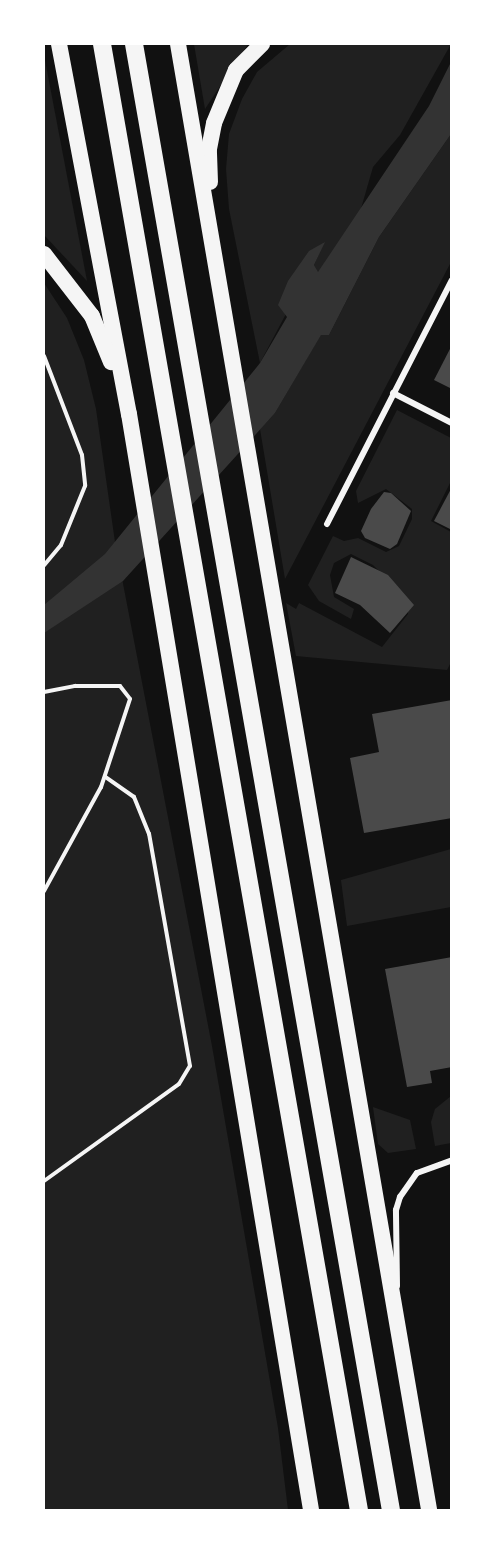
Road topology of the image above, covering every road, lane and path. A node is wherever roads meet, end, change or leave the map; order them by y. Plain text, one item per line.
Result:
1 (59, 44) edge
2 (102, 44) edge
3 (134, 44) edge
4 (178, 44) edge
5 (262, 44) edge
6 (212, 252) junction
7 (44, 254) edge
8 (452, 280) edge
9 (44, 356) edge
10 (393, 393) junction
11 (129, 414) junction
12 (452, 423) edge
13 (327, 524) dead end
14 (44, 565) edge
15 (44, 692) edge
16 (105, 777) junction
17 (44, 891) edge
18 (452, 1160) edge
19 (44, 1181) edge
20 (396, 1305) junction
21 (311, 1510) edge
22 (359, 1510) edge
23 (391, 1510) edge
24 (429, 1510) edge

1 - 11 highway
2 - 22 highway
3 - 23 highway
4 - 6 highway
5 - 6 highway
6 - 20 highway
7 - 11 highway
8 - 10 street
9 - 14 path
10 - 12 street
10 - 13 street
11 - 21 highway
15 - 16 path
16 - 17 path
16 - 19 path
18 - 20 street
20 - 24 highway

